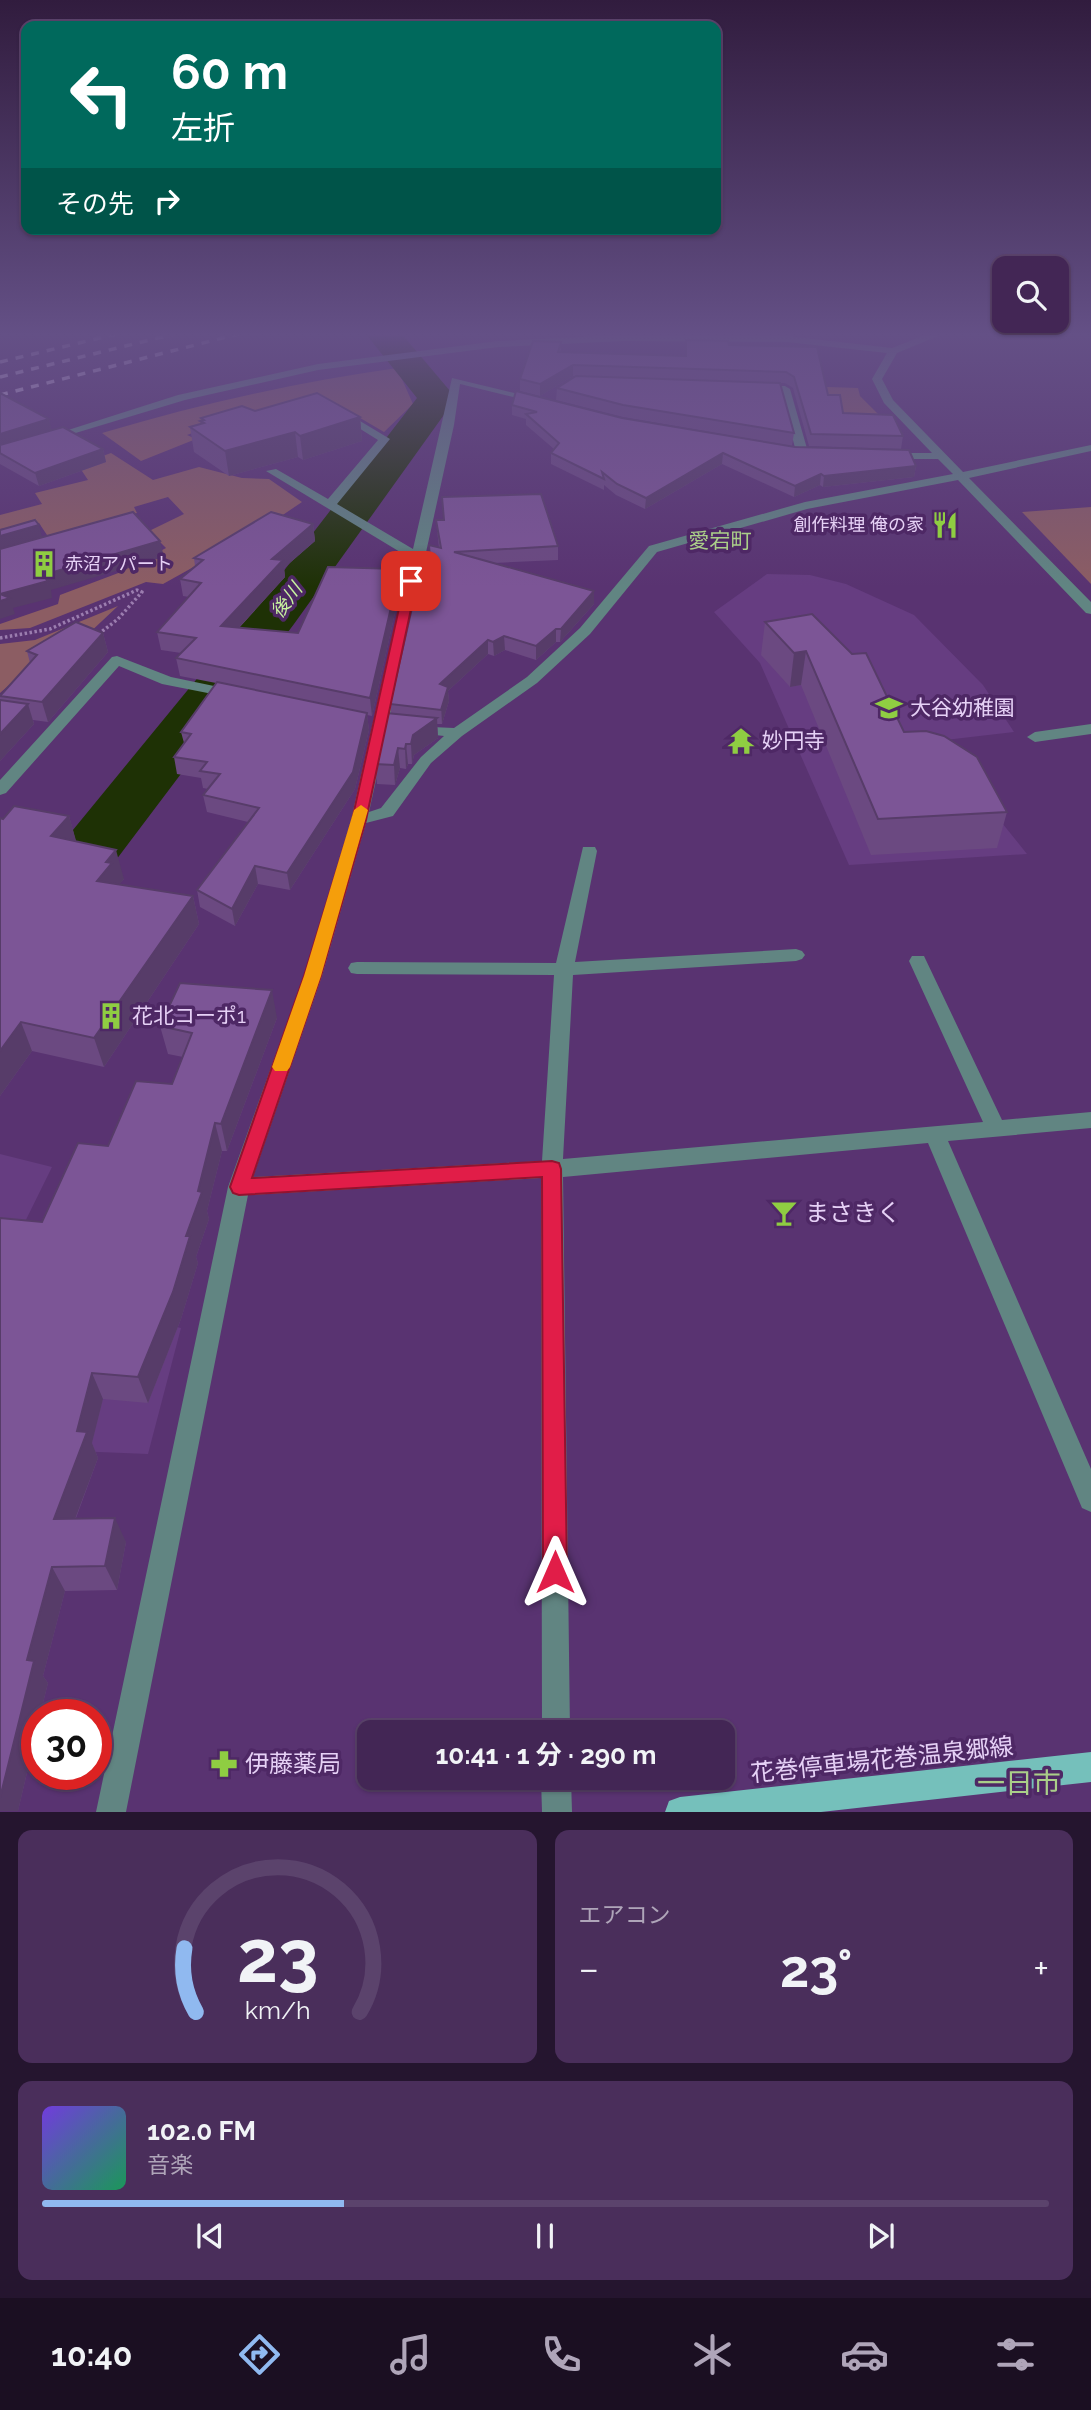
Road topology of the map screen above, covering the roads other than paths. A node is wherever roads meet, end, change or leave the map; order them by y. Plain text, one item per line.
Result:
1 (115, 418) edge
2 (347, 418) edge
3 (451, 418) edge
4 (791, 418) edge
5 (905, 418) edge
6 (33, 443) edge
7 (1091, 447) edge
8 (815, 453) edge
9 (879, 456) edge
10 (943, 456) junction
11 (272, 471) dead end
12 (962, 476) junction
13 (335, 507) junction
14 (416, 557) junction
15 (1091, 610) edge
16 (242, 695) edge
17 (385, 725) junction
18 (1091, 729) edge
19 (457, 733) junction
20 (1035, 737) dead end
21 (0, 790) edge
22 (359, 820) junction
23 (589, 851) dead end
24 (796, 955) dead end
25 (918, 961) dead end
26 (357, 968) dead end
27 (564, 969) junction
28 (1091, 1120) edge
29 (996, 1128) junction
30 (935, 1134) junction
31 (552, 1169) junction
32 (239, 1187) junction
33 (1091, 1499) edge
34 (556, 1720) edge
35 (1091, 1767) edge
36 (556, 1790) edge
37 (111, 1811) edge
38 (556, 1811) edge
39 (680, 1811) edge

1 - 6 street
2 - 13 street
3 - 14 street
4 - 8 street
5 - 10 street
7 - 12 street
9 - 10 street
10 - 12 street
11 - 13 street
12 - 15 street
12 - 19 street
13 - 14 street
14 - 17 street
16 - 21 street
17 - 19 street
17 - 22 street
18 - 20 street
19 - 22 street
22 - 32 street
23 - 27 street
24 - 27 street
25 - 29 street
26 - 27 street
27 - 31 street
28 - 29 street
29 - 30 street
30 - 31 street
30 - 33 street
31 - 32 street
31 - 34 street
32 - 37 street
35 - 39 main road, 花巻停車場花巻温泉郷線
36 - 38 street

